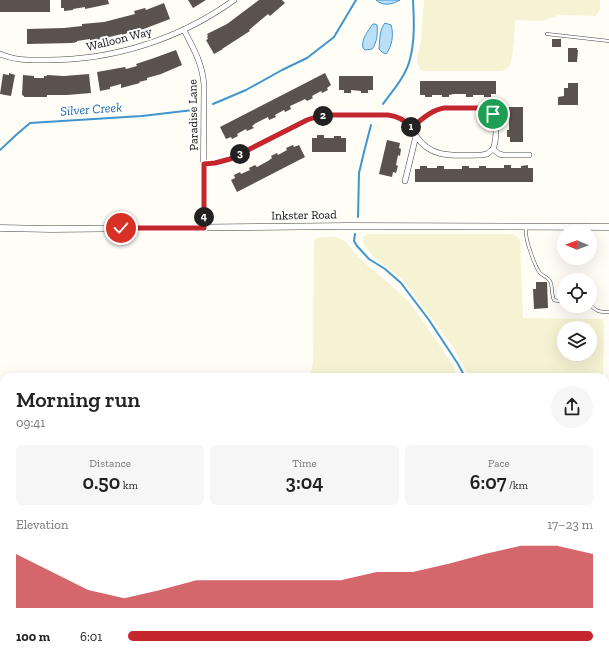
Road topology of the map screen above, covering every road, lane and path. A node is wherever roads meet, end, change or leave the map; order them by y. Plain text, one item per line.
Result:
1 (234, 0) edge
2 (184, 30) junction
3 (547, 34) dead end
4 (609, 41) edge
5 (0, 54) edge
6 (412, 128) junction
7 (416, 136) junction
8 (493, 149) junction
9 (529, 155) dead end
10 (204, 164) junction
11 (405, 181) dead end
12 (526, 226) junction
13 (609, 227) edge
14 (0, 228) edge
15 (204, 228) junction
16 (557, 302) edge
17 (597, 311) edge
18 (609, 312) edge

1 - 2 street, Walloon Way
2 - 5 street, Walloon Way
2 - 10 street, Paradise Lane
3 - 4 lane
6 - 7 street
6 - 8 street
6 - 10 street
7 - 8 street
7 - 11 street
8 - 9 street
10 - 15 street, Paradise Lane
12 - 13 street, Inkster Road
12 - 15 street, Inkster Road
12 - 16 lane
14 - 15 street, Inkster Road
17 - 18 lane

